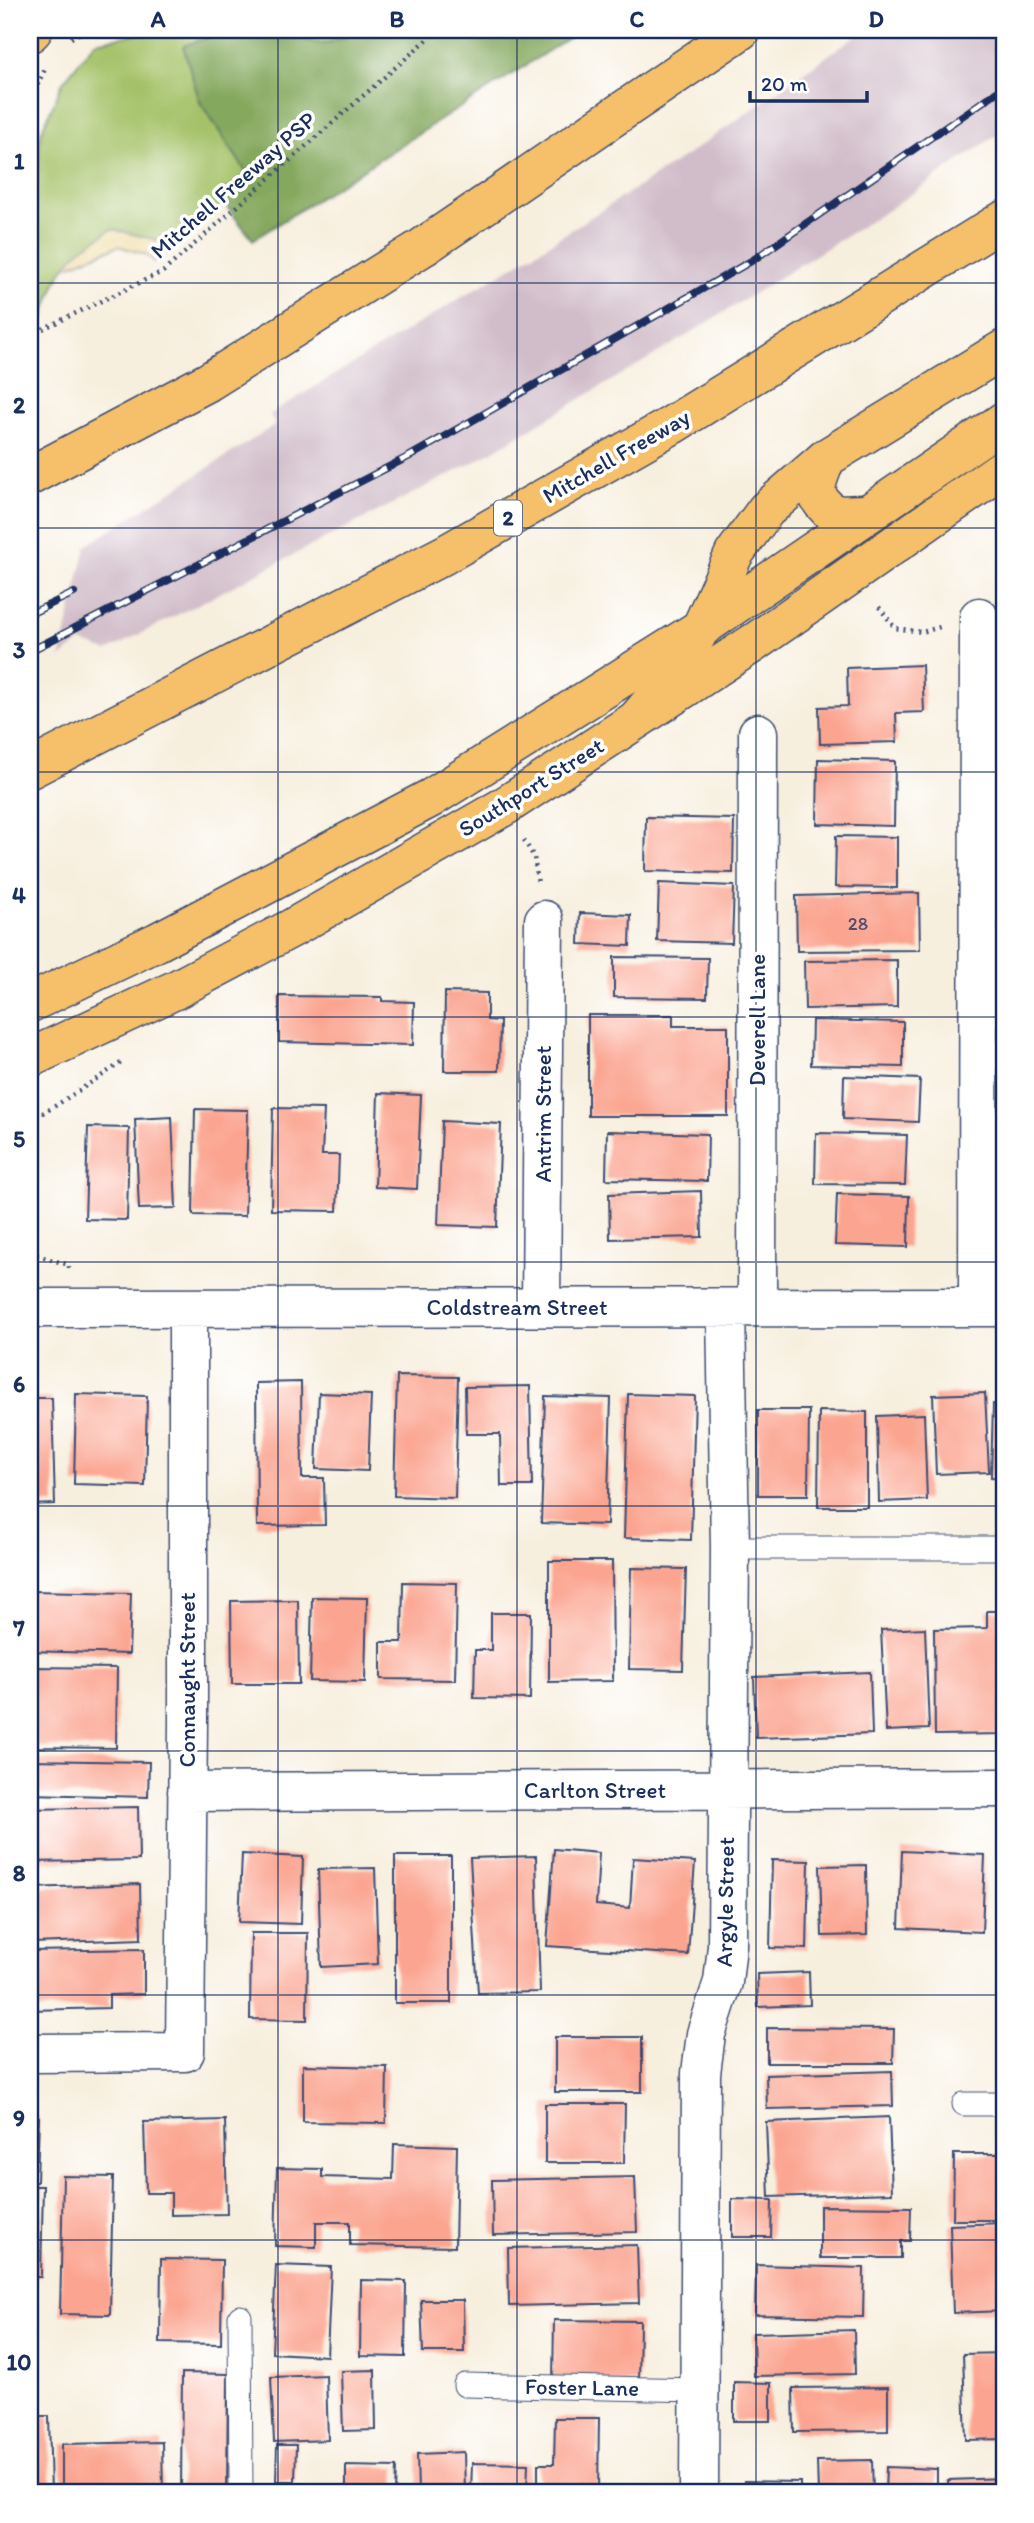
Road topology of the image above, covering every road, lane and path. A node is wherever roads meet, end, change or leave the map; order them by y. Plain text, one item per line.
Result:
1 (85, 30) edge
2 (438, 30) edge
3 (741, 30) edge
4 (45, 41) edge
5 (30, 119) edge
6 (1004, 220) edge
7 (30, 335) edge
8 (1004, 349) edge
9 (1004, 422) edge
10 (826, 457) junction
11 (1004, 468) edge
12 (30, 476) edge
13 (865, 514) junction
14 (879, 607) dead end
15 (979, 617) joint
16 (701, 628) junction
17 (637, 719) junction
18 (758, 733) dead end
19 (30, 769) edge
20 (518, 830) dead end
21 (544, 920) joint
22 (30, 1003) edge
23 (30, 1058) edge
24 (541, 1307) junction
25 (741, 1307) junction
26 (991, 1307) edge
27 (30, 1308) edge
28 (188, 1308) junction
29 (730, 1548) junction
30 (1004, 1548) edge
31 (1004, 1788) edge
32 (727, 1790) junction
33 (187, 1792) junction
34 (30, 2053) edge
35 (964, 2104) dead end
36 (1004, 2104) edge
37 (240, 2317) dead end
38 (465, 2385) dead end
39 (699, 2390) junction
40 (241, 2493) edge
41 (699, 2493) edge

1 - 4 path
2 - 7 path, Mitchell Freeway PSP
3 - 12 main road
4 - 5 path
6 - 19 main road, Mitchell Freeway / 2
8 - 10 main road
9 - 13 main road, Southport Street
10 - 13 main road
10 - 16 main road
11 - 17 main road, Southport Street
13 - 16 main road, Southport Street
14 - 15 path
15 - 26 street
16 - 17 main road
16 - 22 main road, Southport Street
17 - 23 main road, Southport Street
18 - 25 street, Deverell Lane
20 - 21 path
21 - 24 street, Antrim Street
24 - 25 street, Coldstream Street
24 - 28 street, Coldstream Street
25 - 26 street, Coldstream Street
25 - 29 street, Argyle Street
27 - 28 street, Coldstream Street
28 - 33 street, Connaught Street
29 - 30 lane
29 - 32 street, Argyle Street
31 - 32 street, Carlton Street
32 - 33 street, Carlton Street
32 - 39 street, Argyle Street
33 - 34 street, Connaught Street
35 - 36 lane
37 - 40 lane
38 - 39 lane, Foster Lane
39 - 41 street, Argyle Street

